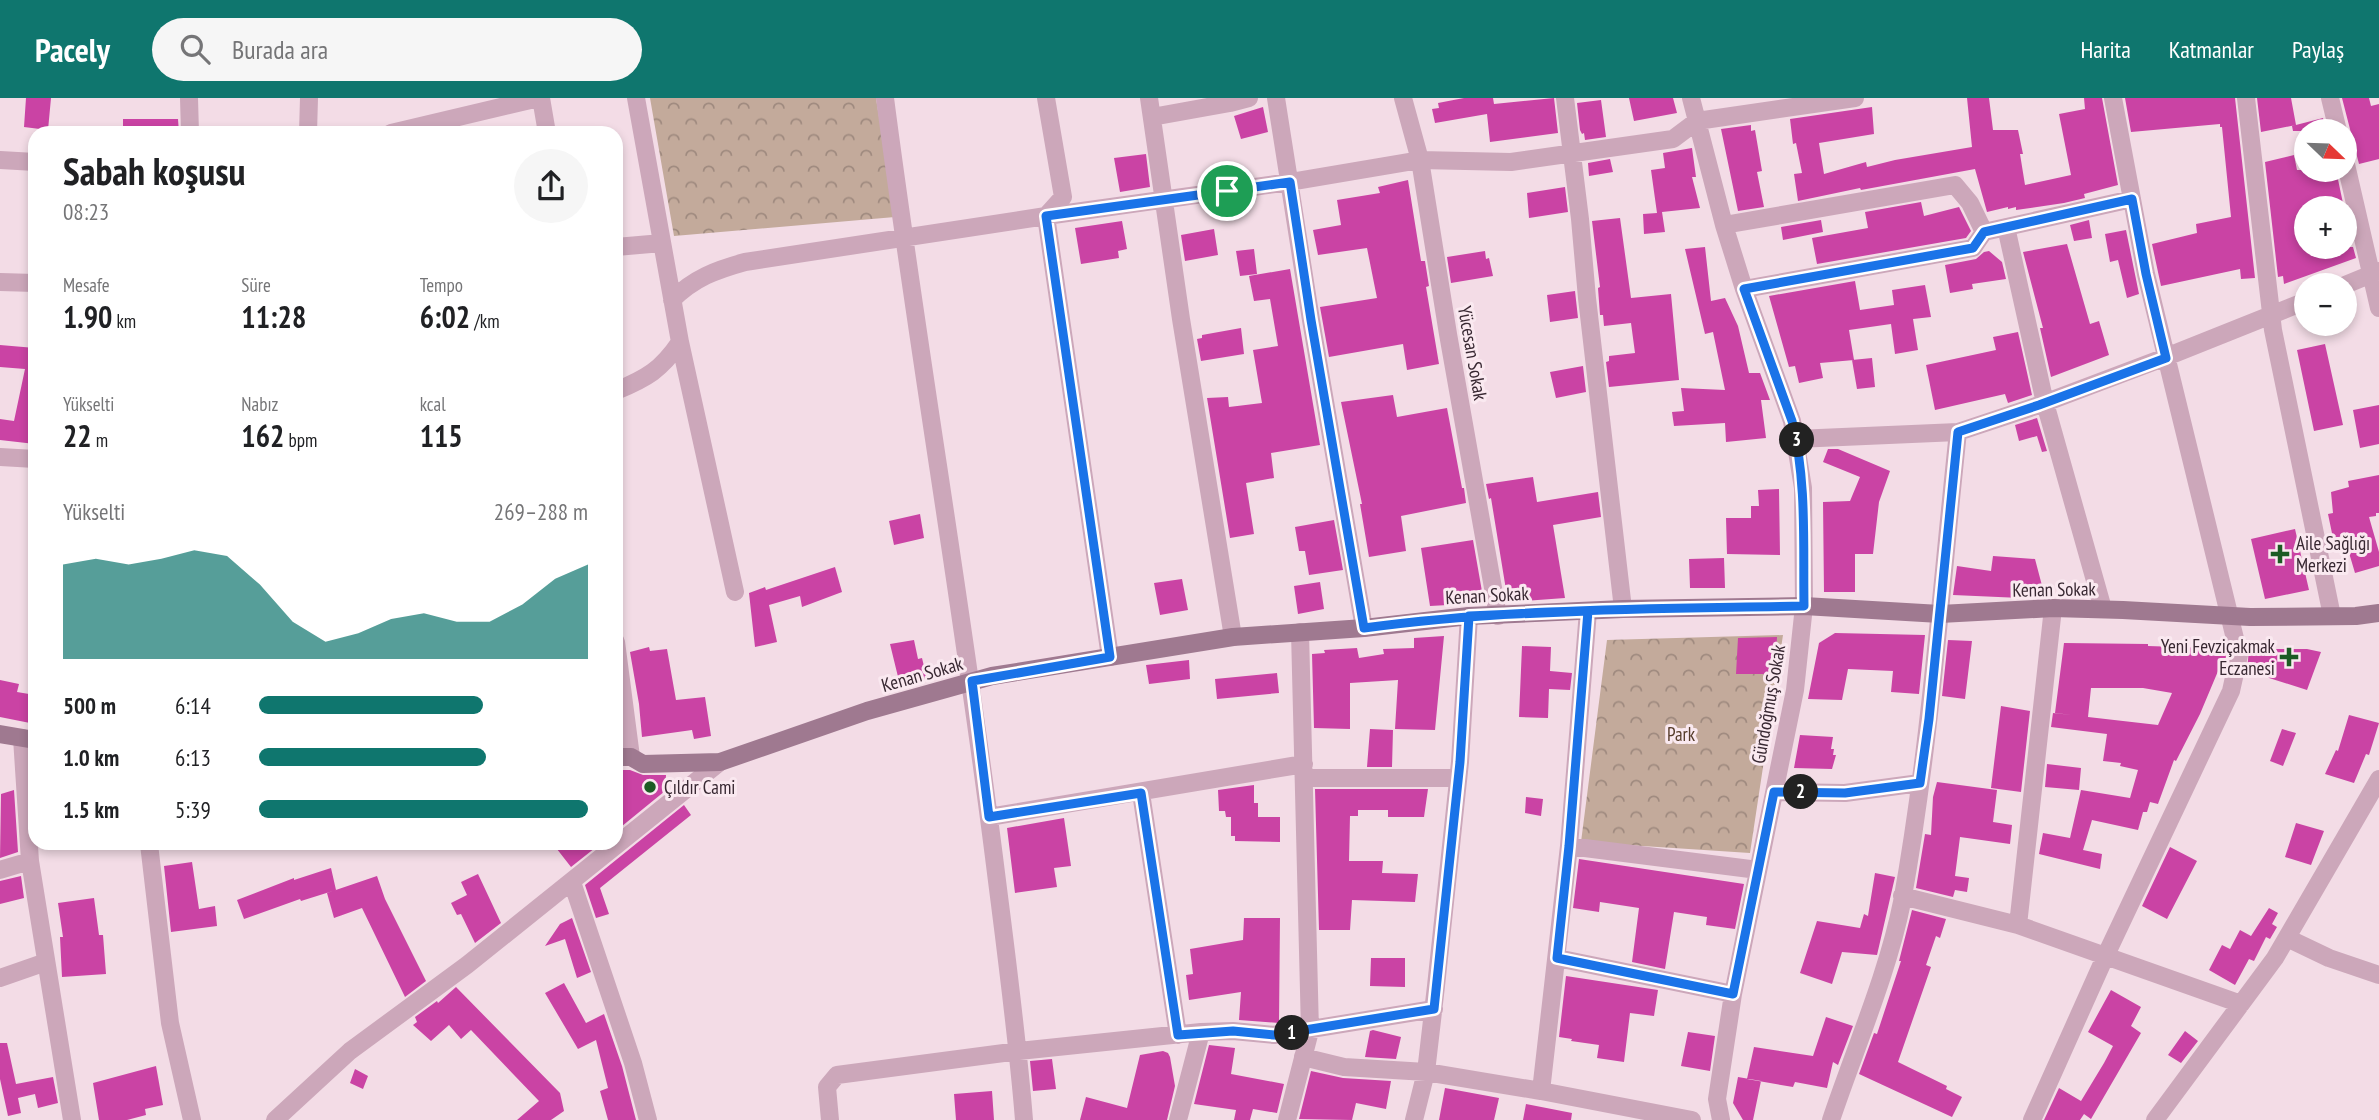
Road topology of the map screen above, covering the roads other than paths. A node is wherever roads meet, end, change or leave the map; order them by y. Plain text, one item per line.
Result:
1 (189, 98) edge
2 (309, 98) edge
3 (540, 98) edge
4 (636, 98) edge
5 (885, 98) edge
6 (1046, 98) edge
7 (1149, 98) edge
8 (1249, 98) edge
9 (1276, 98) edge
10 (1403, 98) edge
11 (1565, 98) edge
12 (1691, 98) edge
13 (1855, 98) edge
14 (2113, 98) edge
15 (2246, 98) edge
16 (2330, 98) edge
17 (1229, 100) edge
18 (1152, 117) junction
19 (2335, 119) edge
20 (1697, 121) junction
21 (190, 126) edge
22 (307, 126) edge
23 (421, 126) edge
24 (546, 126) edge
25 (1572, 153) junction
26 (0, 160) edge
27 (1420, 160) junction
28 (28, 162) edge
29 (1290, 182) junction
30 (2351, 182) edge
31 (2132, 199) junction
32 (1164, 200) junction
33 (1046, 216) junction
34 (1724, 225) junction
35 (2006, 227) junction
36 (1984, 232) junction
37 (903, 237) junction
38 (662, 243) junction
39 (623, 246) edge
40 (2375, 273) edge
41 (2357, 280) edge
42 (0, 282) edge
43 (28, 283) edge
44 (1744, 289) junction
45 (673, 300) junction
46 (2294, 306) edge
47 (2379, 308) edge
48 (2271, 315) junction
49 (680, 342) junction
50 (2166, 358) junction
51 (623, 388) edge
52 (2045, 403) junction
53 (1958, 432) junction
54 (1796, 439) junction
55 (0, 457) edge
56 (28, 459) edge
57 (735, 592) dead end
58 (1804, 606) junction
59 (2053, 608) junction
60 (1623, 609) junction
61 (2103, 609) junction
62 (1588, 611) junction
63 (2379, 613) edge
64 (1940, 614) junction
65 (2229, 615) junction
66 (1469, 616) junction
67 (1498, 616) junction
68 (2332, 616) junction
69 (1364, 628) junction
70 (1300, 632) junction
71 (1233, 637) junction
72 (1110, 657) junction
73 (972, 681) junction
74 (0, 733) edge
75 (28, 739) edge
76 (624, 757) edge
77 (720, 762) junction
78 (1304, 771) junction
79 (1458, 778) junction
80 (2379, 779) edge
81 (1920, 783) junction
82 (1774, 792) junction
83 (1141, 793) junction
84 (989, 817) junction
85 (623, 841) edge
86 (1569, 846) junction
87 (30, 850) edge
88 (150, 850) edge
89 (611, 850) edge
90 (30, 861) junction
91 (0, 870) edge
92 (1758, 870) junction
93 (572, 882) junction
94 (1902, 896) junction
95 (2018, 925) junction
96 (2287, 938) junction
97 (2105, 957) junction
98 (1557, 958) junction
99 (46, 962) junction
100 (2379, 975) edge
101 (0, 978) edge
102 (1733, 994) junction
103 (2241, 1004) junction
104 (1434, 1009) junction
105 (1310, 1031) junction
106 (1201, 1032) junction
107 (1178, 1035) junction
108 (1019, 1051) junction
109 (1303, 1057) junction
110 (1426, 1072) junction
111 (1541, 1091) junction
112 (70, 1119) edge
113 (192, 1120) edge
114 (275, 1120) edge
115 (648, 1120) edge
116 (831, 1120) edge
117 (1024, 1120) edge
118 (1178, 1120) edge
119 (1287, 1120) edge
120 (1414, 1120) edge
121 (1692, 1120) edge
122 (1721, 1120) edge
123 (1831, 1120) edge
124 (2032, 1120) edge
125 (2155, 1120) edge

1 - 21 street
2 - 22 street
3 - 23 street
3 - 24 street
4 - 38 street
5 - 37 street
6 - 33 street
7 - 18 street
8 - 17 street
9 - 29 street
10 - 27 street, Yücesan Sokak
11 - 25 street
12 - 20 street, Gündoğmuş Sokak
13 - 20 street
14 - 31 street
15 - 48 street
16 - 19 street
17 - 18 street
18 - 32 street
20 - 25 street
20 - 34 street, Gündoğmuş Sokak
25 - 27 street
25 - 60 street
26 - 28 street
27 - 29 street
27 - 67 street, Yücesan Sokak
29 - 32 street
29 - 69 street
30 - 40 street
31 - 35 street
31 - 50 street
32 - 33 street
32 - 71 street
33 - 37 street
33 - 72 street
34 - 36 street
34 - 44 street, Gündoğmuş Sokak
35 - 36 street
35 - 52 street
36 - 44 street
37 - 45 street
37 - 73 street
38 - 39 street
38 - 45 street
40 - 41 street
40 - 47 street
42 - 43 street
44 - 54 street, Gündoğmuş Sokak
45 - 49 street
46 - 48 street
48 - 50 street
48 - 68 street
49 - 51 street
49 - 57 street
50 - 52 street
50 - 65 street
52 - 53 street
52 - 61 street
53 - 54 street
53 - 64 street
54 - 58 street, Gündoğmuş Sokak
55 - 56 street
58 - 60 street, Kenan Sokak
58 - 64 street, Kenan Sokak
58 - 82 street, Gündoğmuş Sokak
59 - 61 street, Kenan Sokak
59 - 64 street, Kenan Sokak
59 - 95 street
60 - 62 street, Kenan Sokak
61 - 65 street, Kenan Sokak
62 - 67 street, Kenan Sokak
62 - 86 street
63 - 68 street, Kenan Sokak
64 - 81 street
65 - 68 street, Kenan Sokak
65 - 97 street
66 - 67 street, Kenan Sokak
66 - 69 street, Kenan Sokak
66 - 79 street
69 - 70 street, Kenan Sokak
70 - 71 street, Kenan Sokak
70 - 78 street
71 - 72 street, Kenan Sokak
72 - 73 street, Kenan Sokak
73 - 77 street, Kenan Sokak
73 - 84 street
74 - 75 street
76 - 77 street, Kenan Sokak
77 - 85 street
78 - 79 street
78 - 83 street
78 - 105 street
79 - 104 street
80 - 96 street
81 - 82 street
81 - 94 street
82 - 92 street, Gündoğmuş Sokak
83 - 84 street
83 - 107 street
84 - 108 street
86 - 92 street
86 - 98 street
87 - 90 street
88 - 113 street
89 - 93 street
90 - 91 street
90 - 99 street
92 - 102 street, Gündoğmuş Sokak
93 - 114 street
93 - 115 street
94 - 95 street
94 - 123 street
95 - 97 street
96 - 100 street
96 - 103 street
97 - 103 street
97 - 124 street
98 - 102 street
98 - 111 street
99 - 101 street
99 - 112 street
102 - 122 street, Gündoğmuş Sokak
103 - 125 street
104 - 105 street
104 - 110 street
105 - 106 street
105 - 109 street
106 - 107 street
106 - 118 street
107 - 108 street
108 - 116 street
108 - 117 street
109 - 110 street
109 - 119 street
110 - 111 street
110 - 120 street
111 - 121 street

